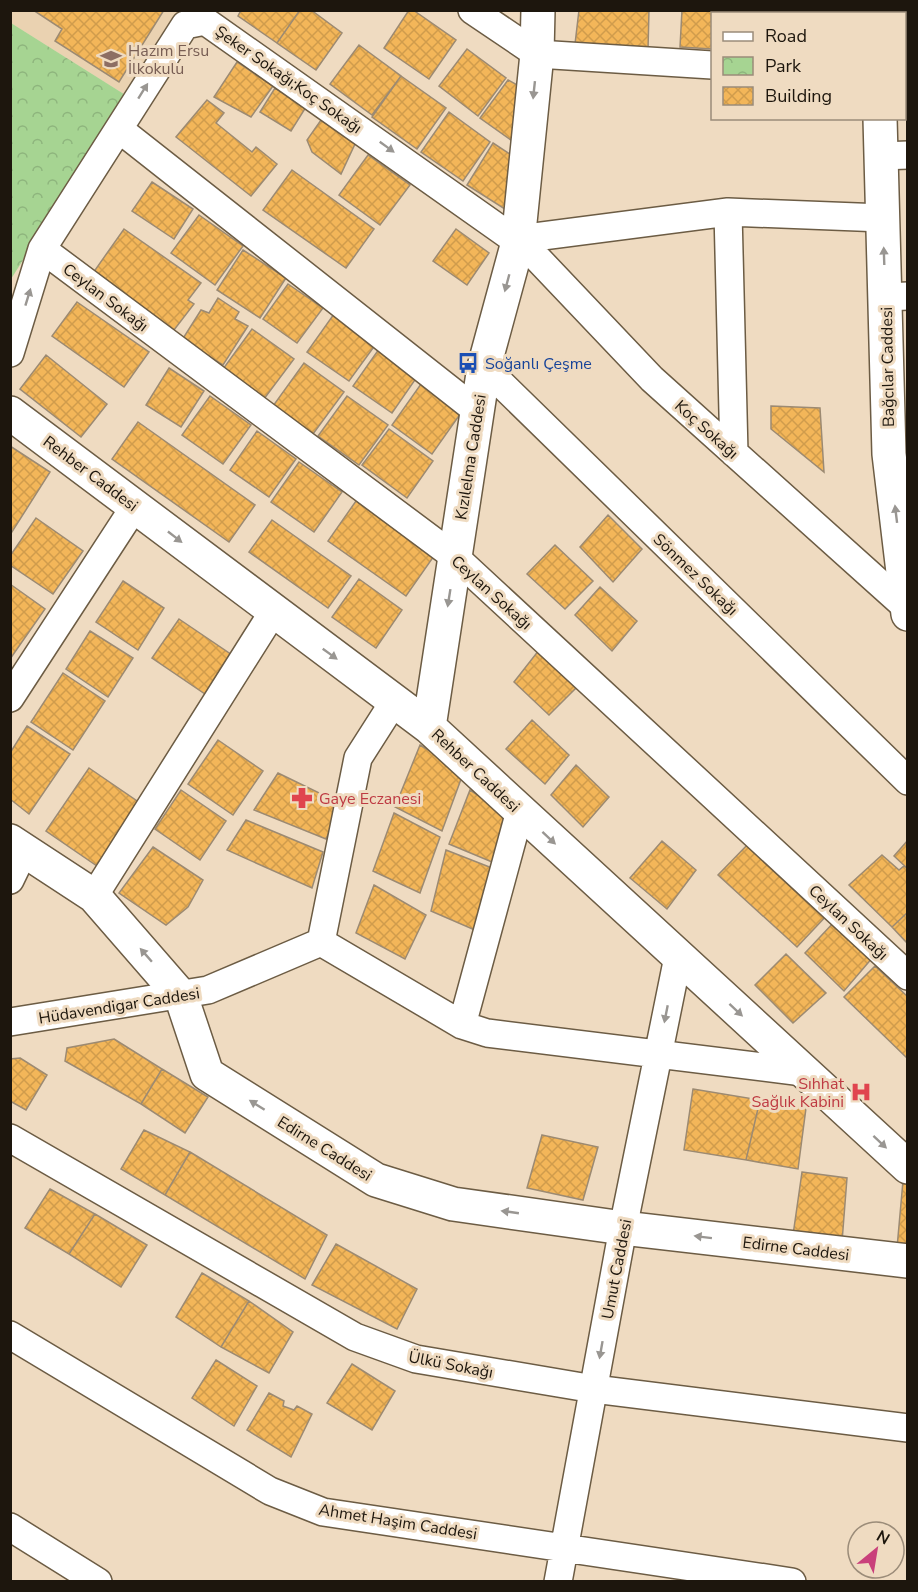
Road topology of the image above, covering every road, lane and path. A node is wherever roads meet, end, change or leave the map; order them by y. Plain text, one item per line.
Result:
1 (472, 10) edge
2 (538, 10) edge
3 (537, 54) junction
4 (711, 64) edge
5 (881, 120) edge
6 (119, 129) junction
7 (894, 156) edge
8 (728, 212) junction
9 (883, 218) junction
10 (519, 240) junction
11 (42, 249) junction
12 (896, 297) edge
13 (10, 353) edge
14 (484, 367) junction
15 (477, 411) junction
16 (10, 413) edge
17 (734, 453) junction
18 (135, 506) junction
19 (455, 557) junction
20 (907, 611) edge
21 (273, 612) junction
22 (10, 698) edge
23 (395, 700) junction
24 (429, 727) junction
25 (908, 781) edge
26 (520, 811) junction
27 (15, 857) edge
28 (94, 896) junction
29 (321, 942) junction
30 (678, 957) junction
31 (908, 976) edge
32 (181, 996) junction
33 (10, 1022) edge
34 (462, 1025) junction
35 (658, 1055) junction
36 (803, 1072) junction
37 (10, 1137) edge
38 (908, 1167) edge
39 (623, 1228) junction
40 (908, 1261) edge
41 (10, 1335) edge
42 (594, 1389) junction
43 (908, 1428) edge
44 (10, 1527) edge
45 (565, 1546) junction
46 (98, 1581) edge
47 (558, 1581) edge
48 (792, 1581) edge

1 - 3 street
2 - 3 main road, Kızılelma Caddesi
3 - 4 street
3 -> 10 main road, Kızılelma Caddesi
5 - 7 main road, Bağcılar Caddesi
6 -> 10 street, Şeker Sokağı;Koç Sokağı
6 - 11 street, Şeker Sokağı;Koç Sokağı
6 - 15 street
7 - 9 main road, Bağcılar Caddesi
8 - 9 street
8 - 10 street
8 - 17 street
12 -> 9 main road, Bağcılar Caddesi
10 -> 14 main road, Kızılelma Caddesi
10 - 17 street, Koç Sokağı
13 -> 11 street, Şeker Sokağı;Koç Sokağı
11 - 19 street, Ceylan Sokağı
20 -> 12 main road, Bağcılar Caddesi
14 - 15 main road, Kızılelma Caddesi
14 - 25 street, Sönmez Sokağı
15 - 19 main road, Kızılelma Caddesi
16 - 18 main road, Rehber Caddesi
17 - 20 street, Koç Sokağı
18 -> 21 main road, Rehber Caddesi
18 - 22 street
19 -> 24 main road, Kızılelma Caddesi
19 - 31 street, Ceylan Sokağı
21 -> 23 main road, Rehber Caddesi
21 - 28 street
23 - 24 main road, Rehber Caddesi
23 - 29 street
24 - 26 main road, Rehber Caddesi
26 -> 30 main road, Rehber Caddesi
26 - 34 street
27 - 28 main road, Edirne Caddesi
32 -> 28 main road, Edirne Caddesi
29 - 32 street, Hüdavendigar Caddesi
29 - 34 street
30 -> 35 street, Umut Caddesi
30 -> 36 main road, Rehber Caddesi
32 - 33 street, Hüdavendigar Caddesi
39 -> 32 main road, Edirne Caddesi
34 - 35 street
35 - 36 street
35 - 39 street, Umut Caddesi
36 -> 38 main road, Rehber Caddesi
37 - 42 street, Ülkü Sokağı
40 -> 39 main road, Edirne Caddesi
39 -> 42 street, Umut Caddesi
41 - 45 street, Ahmet Haşim Caddesi
42 - 43 street, Ülkü Sokağı
42 - 45 street, Umut Caddesi
44 - 46 street
45 - 47 street, Umut Caddesi
45 - 48 street, Ahmet Haşim Caddesi

